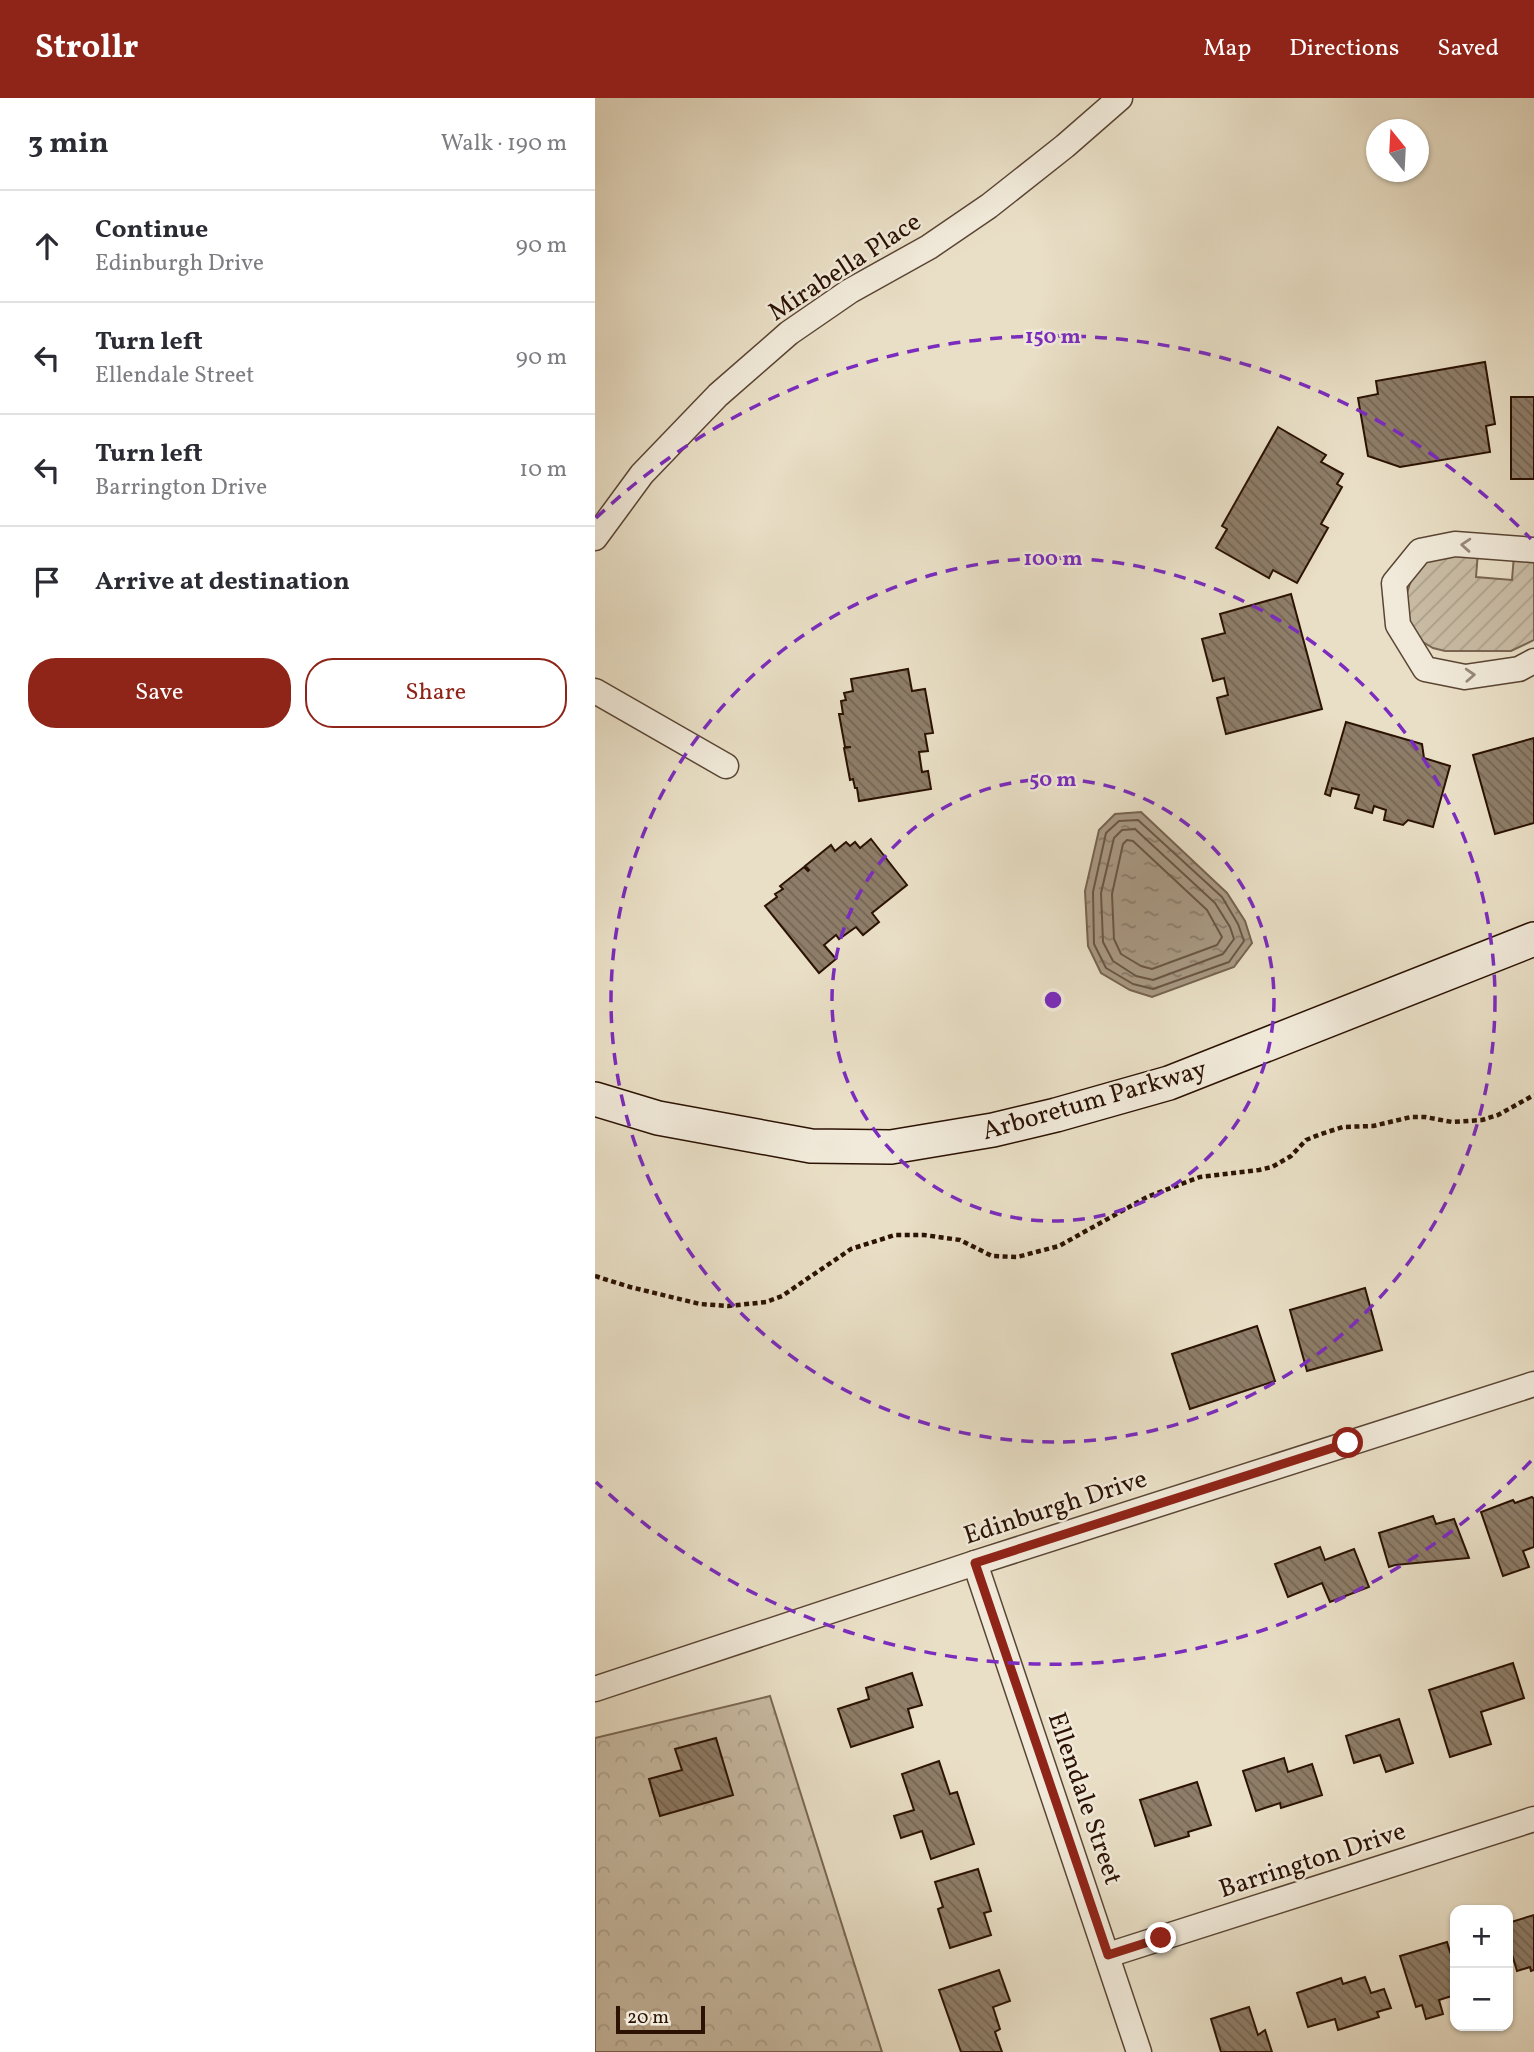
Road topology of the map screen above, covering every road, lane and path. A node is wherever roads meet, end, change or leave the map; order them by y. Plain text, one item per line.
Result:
1 (1120, 98) edge
2 (595, 538) edge
3 (1534, 550) edge
4 (1534, 661) edge
5 (595, 691) edge
6 (726, 766) dead end
7 (1534, 939) edge
8 (1534, 1095) edge
9 (595, 1099) edge
10 (595, 1276) edge
11 (1534, 1384) edge
12 (975, 1563) junction
13 (595, 1689) edge
14 (1534, 1819) edge
15 (1108, 1955) junction
16 (1139, 2052) edge

1 - 2 street, Mirabella Place
3 -> 4 street
5 - 6 street
7 - 9 street, Arboretum Parkway
8 - 10 path
11 - 12 street, Edinburgh Drive
12 - 13 street, Edinburgh Drive
12 - 15 street, Ellendale Street
14 - 15 street, Barrington Drive
15 - 16 street, Ellendale Street

